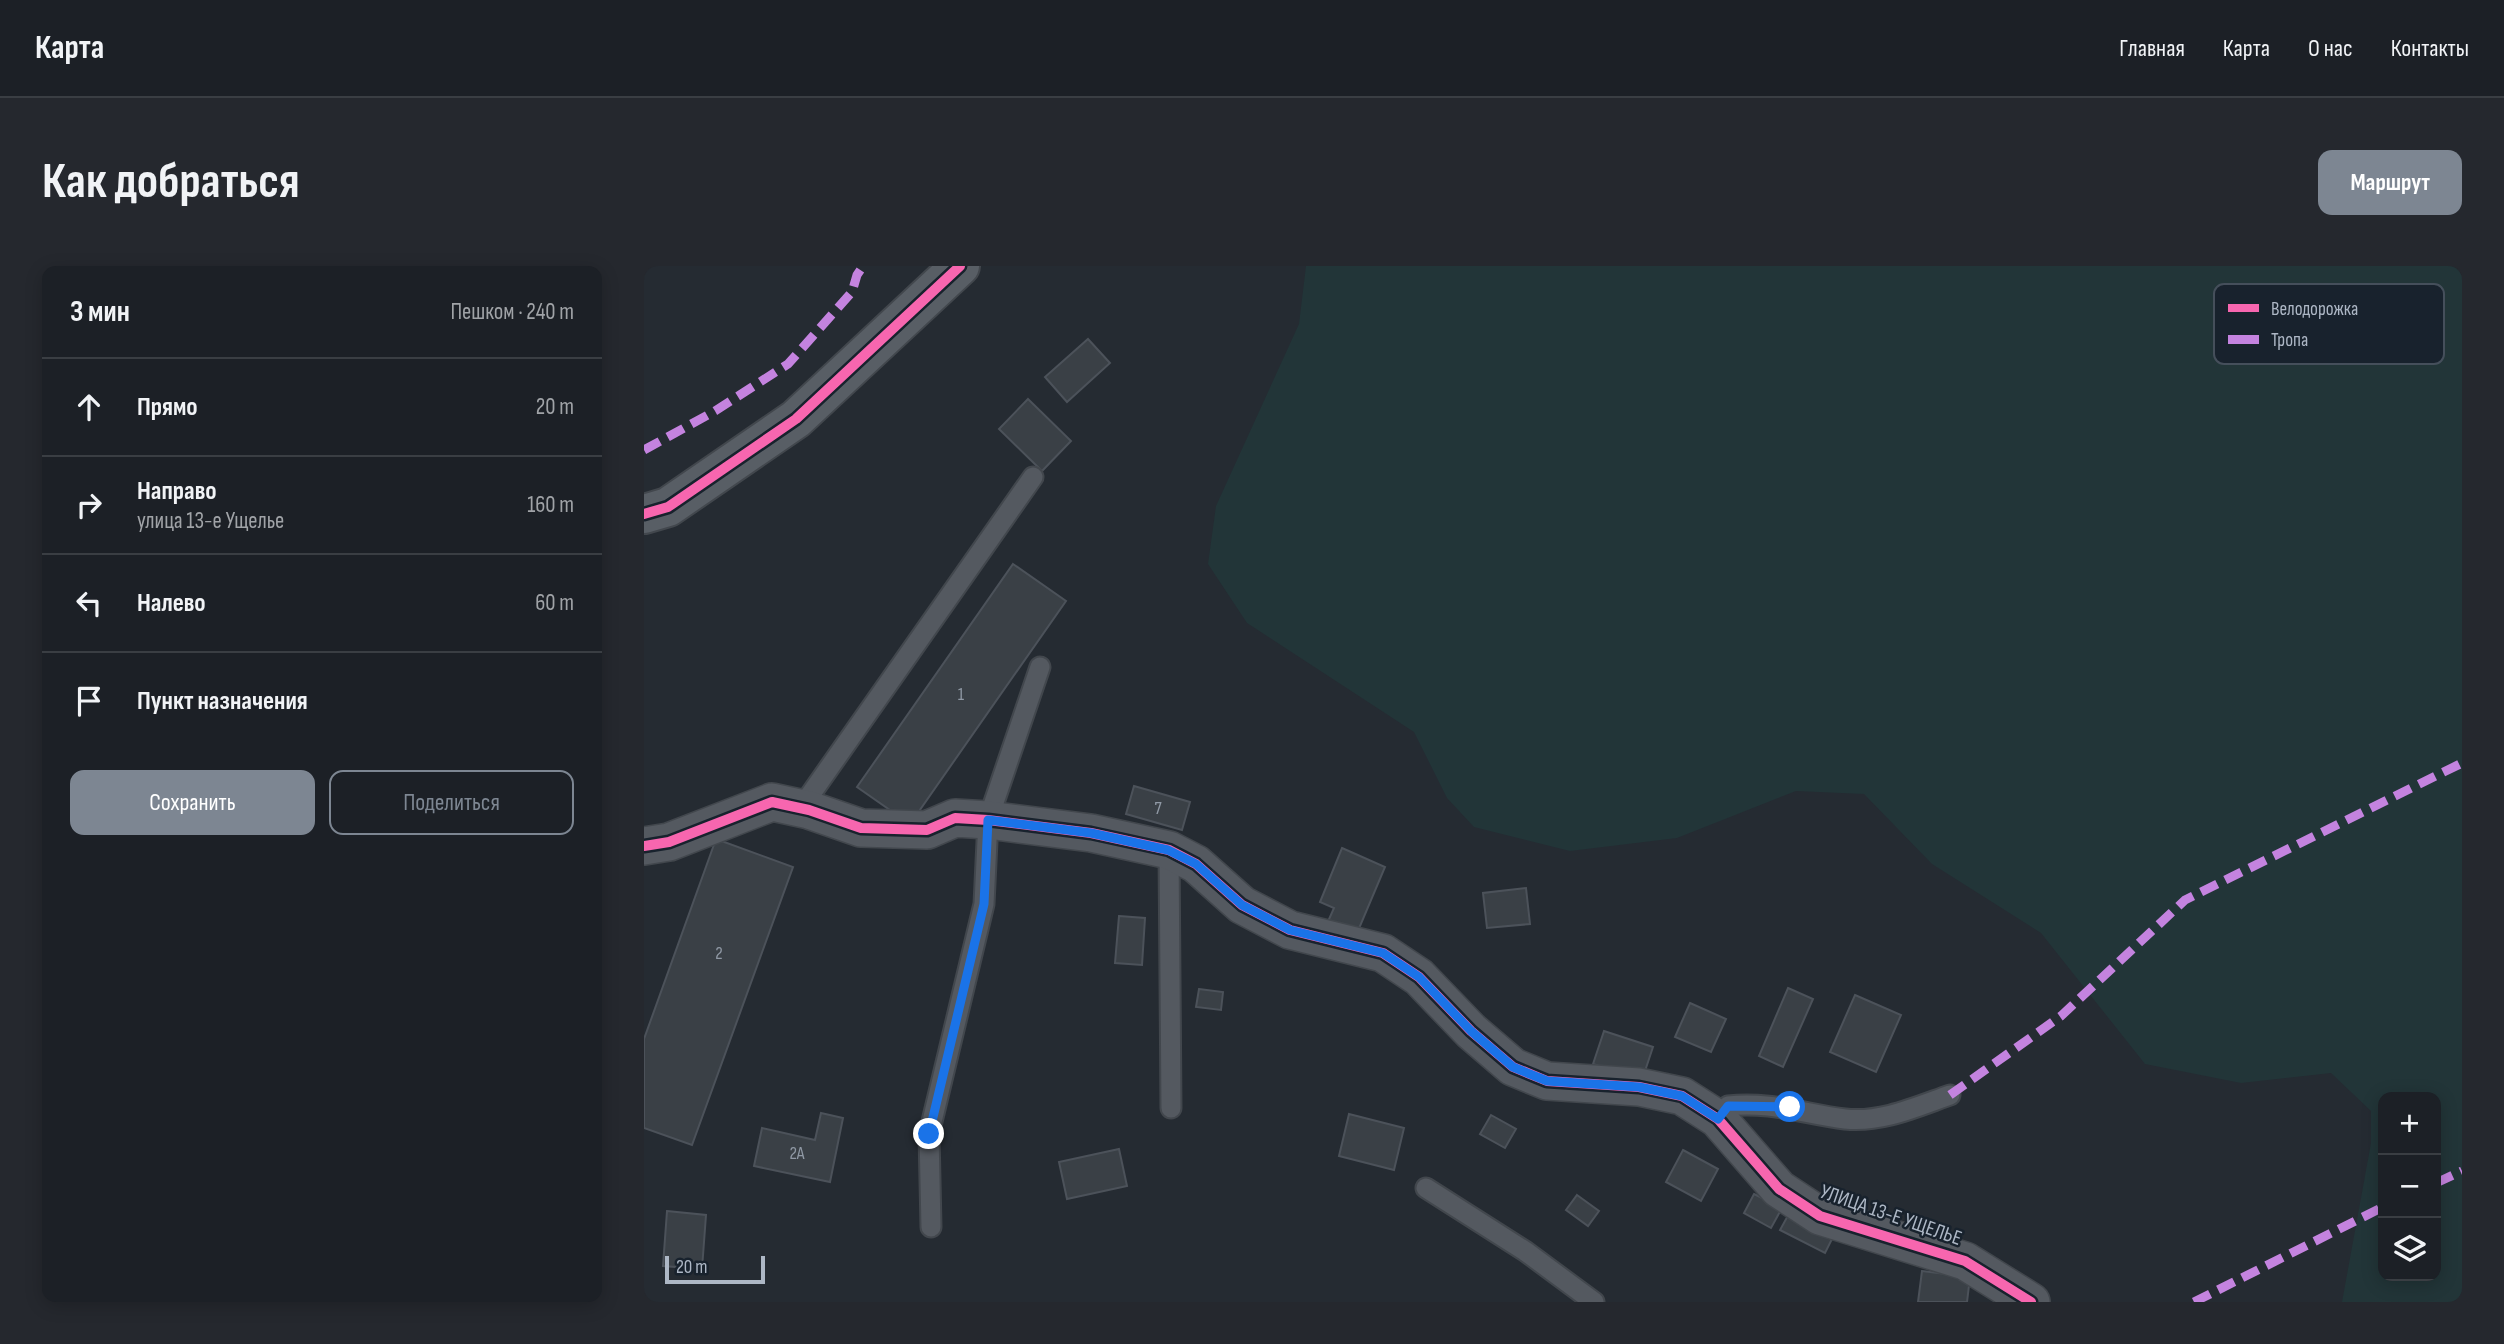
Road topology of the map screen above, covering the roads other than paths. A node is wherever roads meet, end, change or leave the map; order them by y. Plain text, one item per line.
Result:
1 (960, 266) edge
2 (1033, 477) dead end
3 (644, 514) edge
4 (1040, 667) dead end
5 (801, 808) junction
6 (988, 820) junction
7 (644, 846) edge
8 (1168, 850) junction
9 (1950, 1095) dead end
10 (1171, 1108) dead end
11 (1718, 1119) junction
12 (1426, 1188) dead end
13 (931, 1227) dead end
14 (1594, 1302) edge
15 (2031, 1302) edge

1 - 3 street
2 - 5 lane
4 - 6 lane
5 - 6 street, УЛИЦА 13-Е УЩЕЛЬЕ
5 - 7 street, УЛИЦА 13-Е УЩЕЛЬЕ
6 - 8 street, УЛИЦА 13-Е УЩЕЛЬЕ
6 - 13 lane
8 - 10 lane
8 - 11 street, УЛИЦА 13-Е УЩЕЛЬЕ
9 - 11 lane
11 - 15 street, УЛИЦА 13-Е УЩЕЛЬЕ
12 - 14 lane

